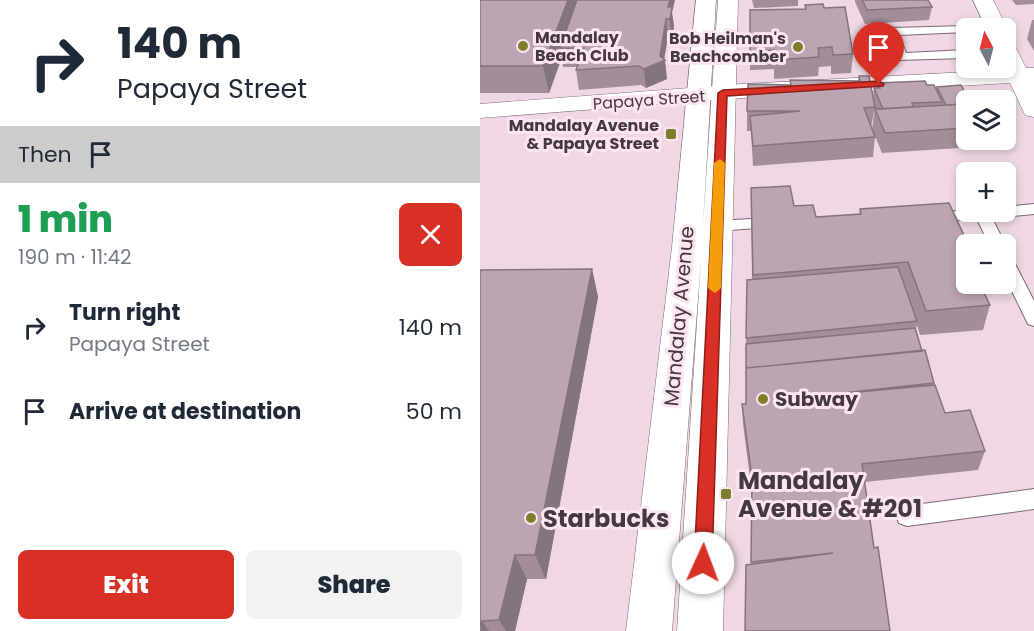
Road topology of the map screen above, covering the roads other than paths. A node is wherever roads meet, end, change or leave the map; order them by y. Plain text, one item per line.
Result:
1 (706, 0) edge
2 (728, 0) edge
3 (983, 0) edge
4 (991, 18) edge
5 (956, 29) edge
6 (956, 54) edge
7 (1016, 64) edge
8 (1026, 76) edge
9 (710, 95) junction
10 (1034, 110) edge
11 (480, 111) edge
12 (1034, 209) edge
13 (1016, 211) edge
14 (956, 215) edge
15 (910, 217) edge
16 (751, 224) edge
17 (707, 240) junction
18 (1016, 282) edge
19 (1034, 319) edge
20 (1034, 499) edge
21 (907, 516) dead end
22 (649, 631) edge
23 (700, 631) edge

1 - 9 street, Mandalay Avenue
2 - 9 street, Mandalay Avenue
3 - 4 street
5 - 6 lane
7 - 8 street
8 - 9 street, Papaya Street
8 - 10 street
9 - 11 street, Papaya Street
9 - 17 street, Mandalay Avenue
12 - 13 lane
14 - 15 lane
16 - 17 lane
17 - 22 street, Mandalay Avenue
17 - 23 street, Mandalay Avenue
18 - 19 lane
20 - 21 lane

